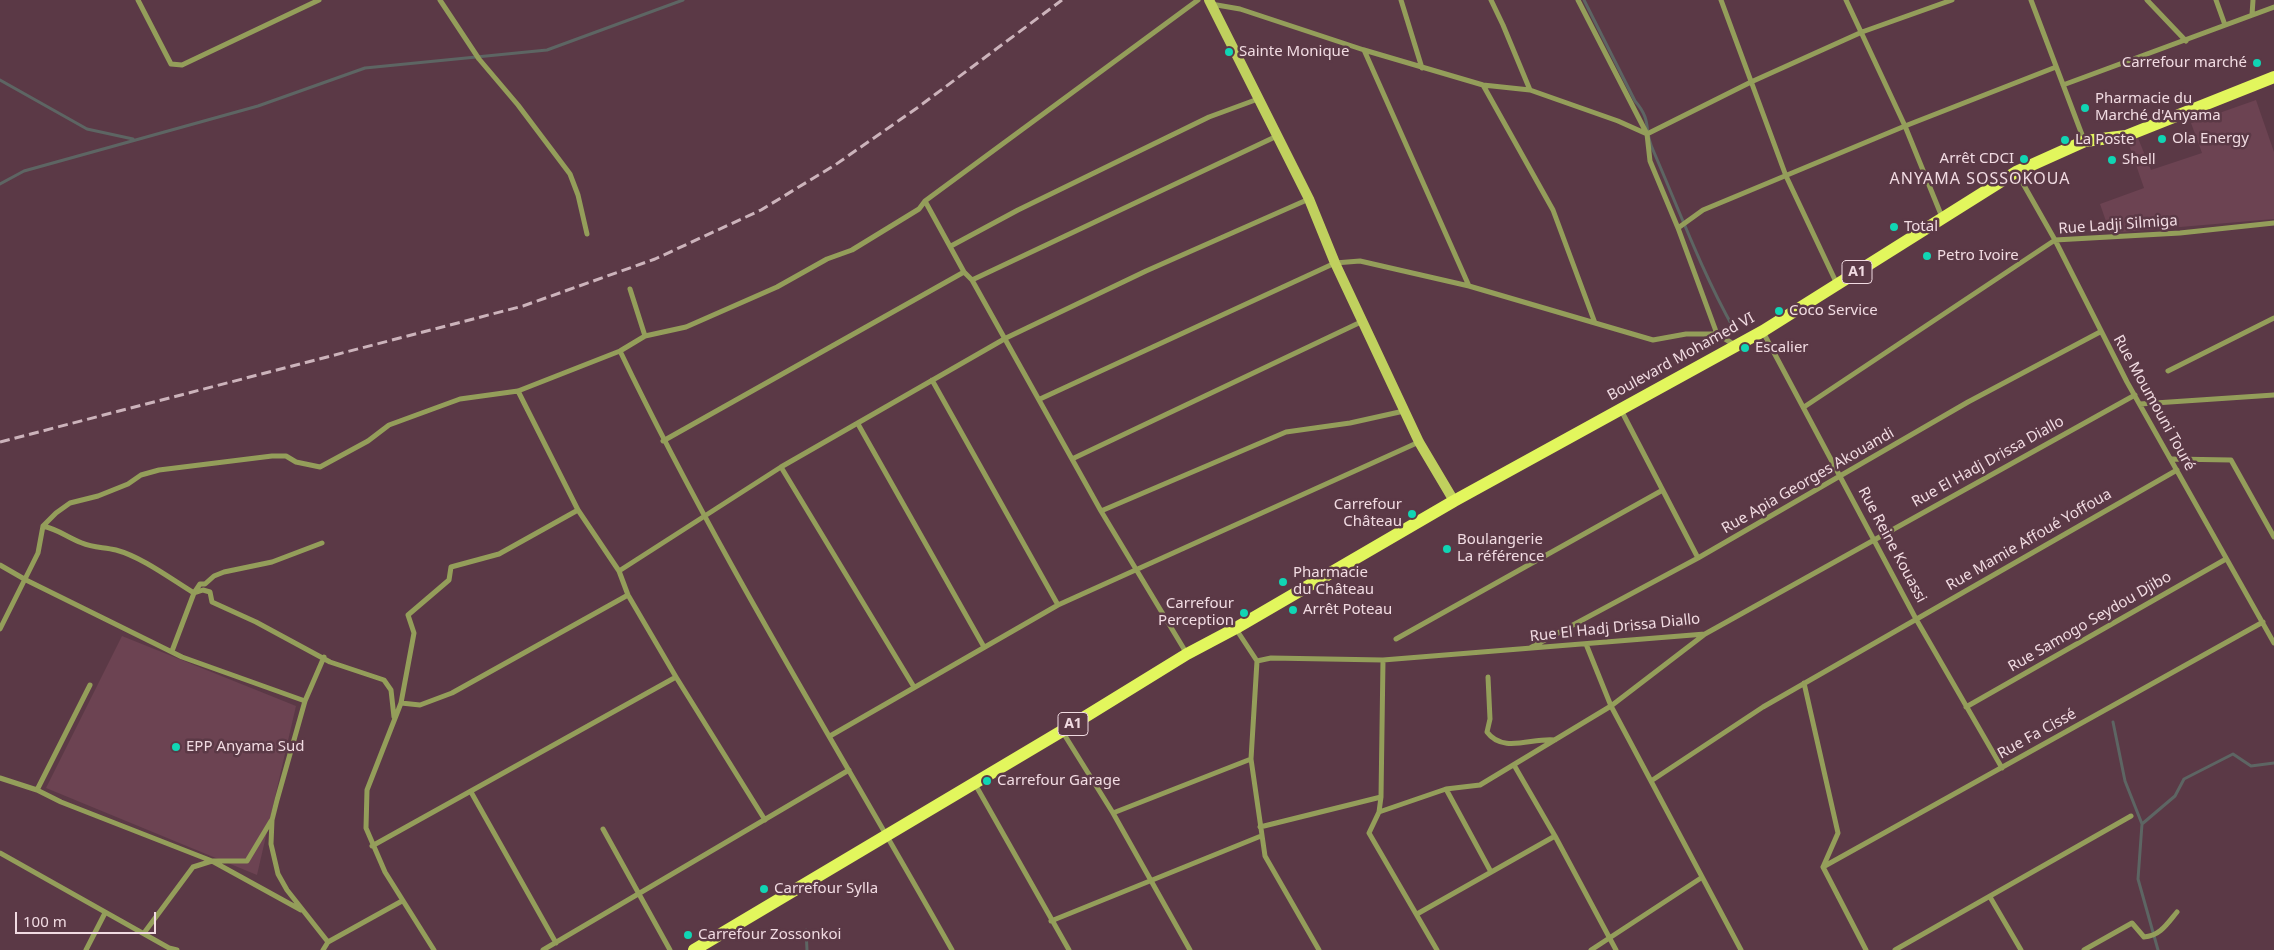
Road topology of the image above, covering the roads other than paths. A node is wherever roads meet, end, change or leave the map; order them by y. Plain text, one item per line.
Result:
1 (138, 0) edge
2 (319, 0) edge
3 (440, 0) edge
4 (1198, 0) edge
5 (1401, 0) edge
6 (1491, 0) edge
7 (1578, 0) edge
8 (1721, 0) edge
9 (1846, 0) edge
10 (1952, 0) edge
11 (2031, 0) edge
12 (2147, 0) edge
13 (2216, 0) edge
14 (2253, 0) edge
15 (1210, 2) edge
16 (2274, 7) edge
17 (2252, 15) junction
18 (2225, 25) junction
19 (1862, 32) junction
20 (2186, 41) junction
21 (1364, 50) junction
22 (2056, 67) junction
23 (1422, 68) junction
24 (2274, 77) edge
25 (1751, 82) junction
26 (1483, 85) junction
27 (2063, 85) junction
28 (1530, 90) junction
29 (1258, 100) junction
30 (1905, 126) junction
31 (1646, 134) junction
32 (1277, 136) junction
33 (2085, 141) junction
34 (2016, 172) junction
35 (1786, 176) junction
36 (1309, 199) junction
37 (925, 201) junction
38 (1942, 217) junction
39 (2274, 223) edge
40 (1678, 228) junction
41 (587, 234) dead end
42 (2055, 240) junction
43 (951, 246) junction
44 (1335, 263) junction
45 (964, 272) junction
46 (972, 280) junction
47 (1837, 284) junction
48 (1469, 286) junction
49 (630, 289) dead end
50 (2274, 318) edge
51 (1363, 321) junction
52 (1595, 323) junction
53 (1763, 331) junction
54 (2100, 332) junction
55 (1717, 334) junction
56 (645, 336) junction
57 (1006, 338) junction
58 (1736, 346) junction
59 (620, 351) junction
60 (2168, 371) dead end
61 (932, 380) junction
62 (518, 391) junction
63 (2135, 395) junction
64 (2274, 395) edge
65 (1040, 399) junction
66 (2140, 404) junction
67 (1804, 407) junction
68 (1620, 410) junction
69 (1404, 411) junction
70 (858, 424) junction
71 (663, 441) junction
72 (1419, 442) junction
73 (1072, 459) junction
74 (2172, 459) junction
75 (782, 467) junction
76 (2177, 470) junction
77 (1842, 476) junction
78 (1661, 491) junction
79 (1454, 501) junction
80 (578, 510) junction
81 (1101, 511) junction
82 (704, 516) junction
83 (43, 526) junction
84 (2274, 537) edge
85 (1874, 539) junction
86 (322, 543) dead end
87 (1698, 558) junction
88 (2226, 559) junction
89 (0, 565) edge
90 (1134, 569) junction
91 (619, 571) junction
92 (26, 580) junction
93 (194, 593) junction
94 (628, 595) junction
95 (1058, 605) junction
96 (1916, 619) junction
97 (2263, 622) junction
98 (1236, 628) junction
99 (0, 629) edge
100 (1705, 634) junction
101 (1396, 639) dead end
102 (2274, 643) edge
103 (1586, 644) junction
104 (984, 648) junction
105 (1526, 650) junction
106 (172, 651) junction
107 (1187, 654) junction
108 (324, 657) junction
109 (1383, 660) junction
110 (1257, 661) junction
111 (676, 677) junction
112 (1488, 677) dead end
113 (1804, 683) junction
114 (90, 685) dead end
115 (914, 687) junction
116 (305, 701) junction
117 (401, 702) junction
118 (1611, 706) junction
119 (1966, 707) junction
120 (394, 718) junction
121 (1062, 731) junction
122 (830, 736) junction
123 (1556, 740) junction
124 (1251, 760) junction
125 (1514, 765) junction
126 (2002, 768) junction
127 (849, 770) junction
128 (0, 778) edge
129 (1650, 781) junction
130 (975, 783) junction
131 (1446, 789) junction
132 (37, 790) junction
133 (471, 792) junction
134 (1381, 797) junction
135 (1379, 812) junction
136 (1113, 813) junction
137 (2131, 816) dead end
138 (272, 820) junction
139 (765, 820) junction
140 (1260, 827) junction
141 (603, 829) dead end
142 (887, 834) junction
143 (1261, 836) junction
144 (1555, 836) junction
145 (372, 846) junction
146 (0, 853) edge
147 (212, 861) junction
148 (1823, 868) junction
149 (1491, 872) junction
150 (1701, 878) junction
151 (1150, 880) junction
152 (640, 895) junction
153 (1990, 897) junction
154 (402, 901) junction
155 (301, 910) junction
156 (2177, 912) dead end
157 (105, 913) junction
158 (1417, 914) junction
159 (1051, 921) junction
160 (144, 933) junction
161 (1609, 940) junction
162 (328, 942) junction
163 (556, 943) junction
164 (86, 950) edge
165 (177, 950) edge
166 (323, 950) edge
167 (434, 950) edge
168 (543, 950) edge
169 (670, 950) edge
170 (694, 950) edge
171 (952, 950) edge
172 (1068, 950) edge
173 (1190, 950) edge
174 (1319, 950) edge
175 (1437, 950) edge
176 (1591, 950) edge
177 (1616, 950) edge
178 (1740, 950) edge
179 (1866, 950) edge
180 (1895, 950) edge
181 (2021, 950) edge
182 (2084, 950) edge

1 - 2 street
3 - 41 street
4 - 37 street
5 - 23 street
6 - 28 street
7 - 31 street
8 - 25 street
9 - 19 street
10 - 19 street
11 - 22 street
12 - 20 street
13 - 18 street
14 - 17 street
15 - 21 street
15 - 29 street
16 - 17 street
17 - 18 street
18 - 20 street
19 - 25 street
19 - 30 street
20 - 27 street
21 - 23 street
21 - 48 street
22 - 27 street
22 - 30 street
23 - 26 street
24 - 33 main road, Boulevard Mohamed VI / A1
25 - 31 street
25 - 35 street
26 - 28 street
26 - 52 street
27 - 33 street
28 - 31 street
29 - 32 street
29 - 43 street
30 - 35 street
30 - 38 street
31 - 40 street
32 - 36 street
32 - 46 street
33 - 34 main road, Boulevard Mohamed VI / A1
34 - 38 main road, Boulevard Mohamed VI / A1
34 - 42 street, Rue Moumouni Touré
35 - 40 street
35 - 47 street
36 - 44 street
36 - 57 street
37 - 43 street
37 - 56 street
38 - 47 main road, Boulevard Mohamed VI / A1
39 - 42 street, Rue Ladji Silmiga
40 - 55 street
42 - 54 street, Rue Moumouni Touré
42 - 67 street, Rue Ladji Silmiga
43 - 45 street
44 - 48 street
44 - 51 street
44 - 65 street
45 - 46 street
45 - 71 street
46 - 57 street
47 - 53 main road, Boulevard Mohamed VI / A1
48 - 52 street
49 - 56 street
50 - 60 street
51 - 69 street
51 - 73 street
52 - 55 street
53 - 58 main road, Boulevard Mohamed VI / A1
53 - 67 street, Rue Reine Kouassi
54 - 63 street, Rue Moumouni Touré
54 - 77 street, Rue Apia Georges Akouandi
55 - 58 street
56 - 59 street
57 - 61 street
57 - 65 street
58 - 68 main road, Boulevard Mohamed VI / A1
59 - 62 street
59 - 71 street
61 - 70 street
61 - 95 street
62 - 80 street
62 - 83 street
63 - 66 street, Rue Moumouni Touré
63 - 85 street, Rue El Hadj Drissa Diallo
64 - 66 street
65 - 73 street
66 - 74 street, Rue Moumouni Touré
67 - 77 street, Rue Reine Kouassi
68 - 78 street
68 - 79 main road, Boulevard Mohamed VI / A1
69 - 72 street
69 - 81 street
70 - 75 street
70 - 104 street
71 - 82 street
72 - 79 street
72 - 90 street
73 - 81 street
74 - 76 street, Rue Moumouni Touré
74 - 84 street
75 - 82 street
75 - 115 street
76 - 88 street, Rue Moumouni Touré
76 - 96 street, Rue Mamie Affoué Yoffoua
77 - 85 street, Rue Reine Kouassi
77 - 87 street, Rue Apia Georges Akouandi
78 - 87 street
78 - 101 street
79 - 98 main road, A1
80 - 91 street
80 - 117 street
81 - 90 street
82 - 91 street
82 - 122 street
83 - 92 street
83 - 93 street
85 - 96 street, Rue Reine Kouassi
85 - 100 street, Rue El Hadj Drissa Diallo
86 - 93 street
87 - 105 street, Rue Apia Georges Akouandi
88 - 97 street, Rue Moumouni Touré
88 - 119 street, Rue Samogo Seydou Djibo
89 - 92 street
90 - 95 street
90 - 107 street
91 - 94 street
92 - 99 street
92 - 106 street
93 - 106 street
93 - 108 street
94 - 111 street
94 - 117 street
95 - 104 street
96 - 113 street, Rue Mamie Affoué Yoffoua
96 - 119 street, Rue Reine Kouassi
97 - 102 street, Rue Moumouni Touré
97 - 126 street, Rue Fa Cissé
98 - 107 main road, A1
98 - 110 street
100 - 103 street, Rue El Hadj Drissa Diallo
100 - 118 street
103 - 105 street, Rue El Hadj Drissa Diallo
103 - 118 street
104 - 115 street
105 - 109 street, Rue El Hadj Drissa Diallo
106 - 116 street
107 - 121 main road, A1
108 - 116 street
108 - 120 street
109 - 110 street, Rue El Hadj Drissa Diallo
109 - 134 street
110 - 124 street
111 - 133 street
111 - 139 street
112 - 123 street
113 - 129 street, Rue Mamie Affoué Yoffoua
113 - 148 street
114 - 132 street
115 - 122 street
116 - 138 street
117 - 120 street
118 - 123 street
118 - 129 street
119 - 126 street, Rue Reine Kouassi
120 - 145 street
121 - 130 main road, A1
121 - 136 street
122 - 127 street
123 - 125 street
124 - 136 street
124 - 140 street
125 - 131 street
125 - 144 street
126 - 148 street, Rue Fa Cissé
127 - 139 street
127 - 142 street
128 - 132 street
129 - 150 street
130 - 142 main road, A1
130 - 159 street
131 - 135 street
131 - 149 street
132 - 147 street
133 - 145 street
133 - 163 street
134 - 135 street
134 - 140 street
135 - 158 street
136 - 151 street
137 - 153 street
138 - 147 street
138 - 155 street
139 - 152 street
140 - 143 street
141 - 152 street
142 - 170 main road, A1
142 - 171 street
143 - 151 street
143 - 174 street
144 - 149 street
144 - 161 street
145 - 154 street
146 - 157 street
147 - 155 street
147 - 160 street
148 - 179 street
149 - 158 street
150 - 161 street
150 - 178 street
151 - 159 street
151 - 173 street
152 - 163 street
152 - 169 street
153 - 180 street
153 - 181 street
154 - 162 street
154 - 167 street
155 - 162 street
156 - 182 street
157 - 160 street
157 - 164 street
158 - 175 street
159 - 172 street
160 - 165 street
161 - 176 street
161 - 177 street
162 - 166 street
163 - 168 street

